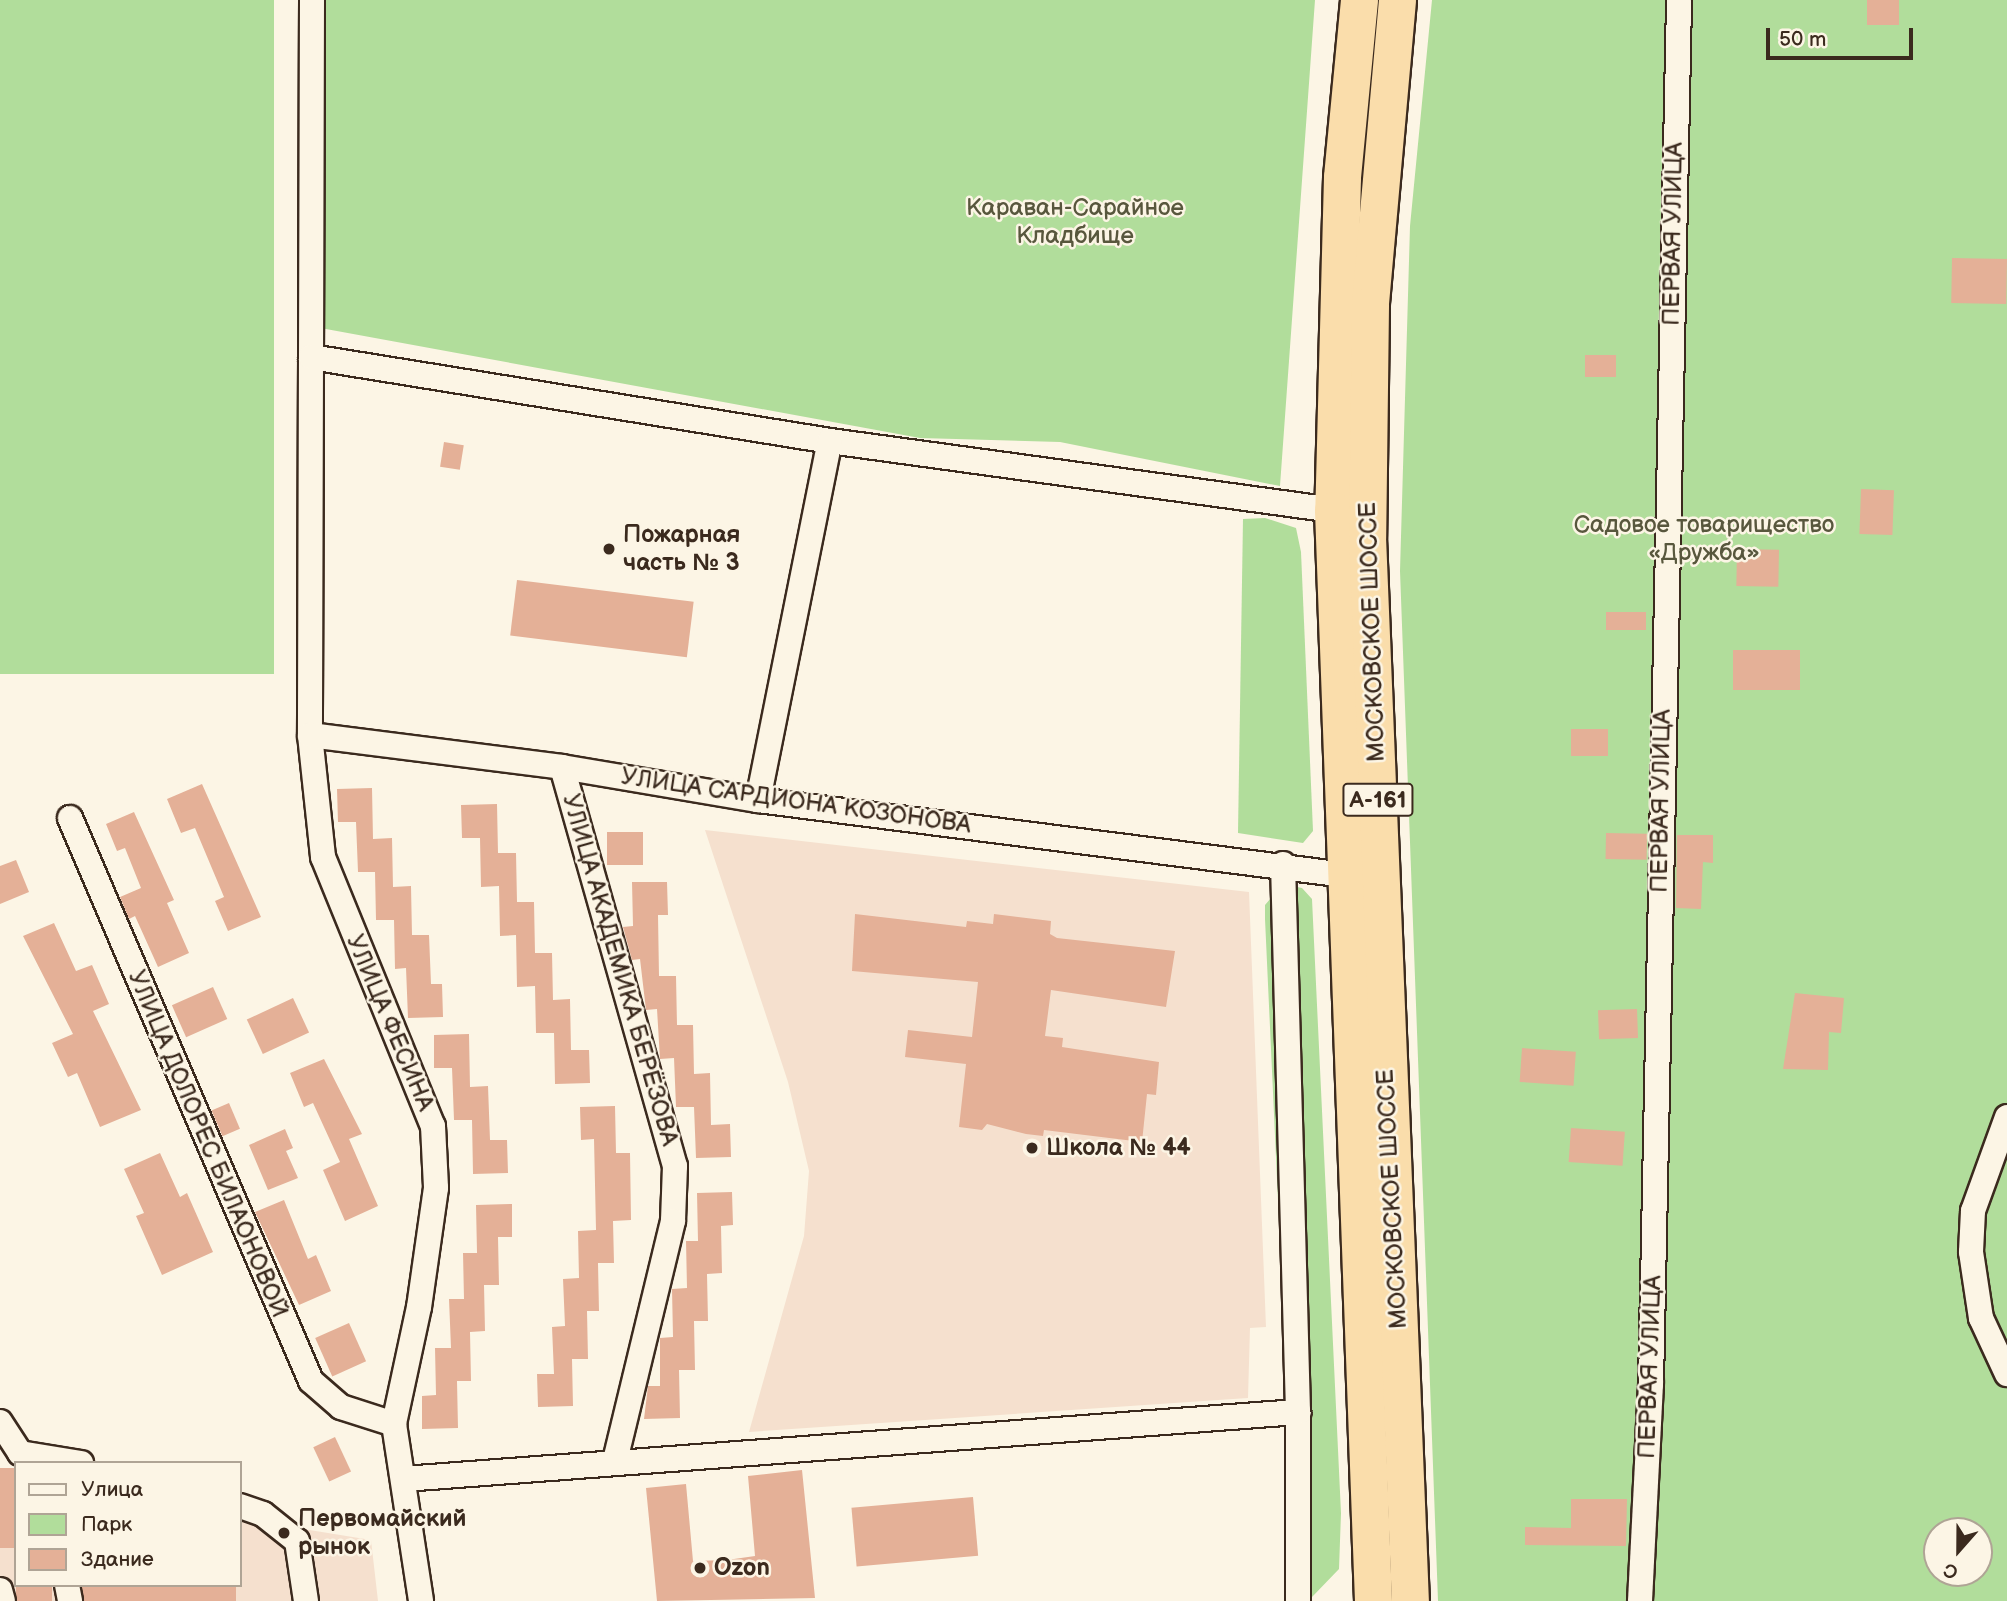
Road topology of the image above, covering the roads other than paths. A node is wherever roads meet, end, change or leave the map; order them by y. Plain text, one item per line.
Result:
1 (312, 0) edge
2 (1359, 0) edge
3 (1397, 0) edge
4 (1679, 0) edge
5 (311, 357) junction
6 (830, 441) junction
7 (1334, 510) junction
8 (310, 735) junction
9 (562, 767) junction
10 (758, 800) junction
11 (70, 818) dead end
12 (1283, 864) junction
13 (1345, 875) junction
14 (2007, 1117) edge
15 (2007, 1374) edge
16 (1298, 1412) junction
17 (0, 1422) edge
18 (394, 1424) junction
19 (615, 1460) junction
20 (68, 1461) edge
21 (404, 1479) junction
22 (242, 1507) edge
23 (0, 1590) edge
24 (3, 1601) edge
25 (306, 1601) edge
26 (421, 1601) edge
27 (1297, 1601) edge
28 (1373, 1601) edge
29 (1410, 1601) edge
30 (1640, 1601) edge

1 - 5 street, УЛИЦА ФЕСИНА
2 - 7 highway, МОСКОВСКОЕ ШОССЕ / А-161
3 - 29 highway, МОСКОВСКОЕ ШОССЕ / А-161
4 - 30 street, ПЕРВАЯ УЛИЦА
5 - 6 street
5 - 8 street, УЛИЦА ФЕСИНА
6 - 7 street
6 - 10 street
7 - 13 highway, МОСКОВСКОЕ ШОССЕ / А-161
8 - 9 street, УЛИЦА САРДИОНА КОЗОНОВА
8 - 18 street, УЛИЦА ФЕСИНА
9 - 10 street, УЛИЦА САРДИОНА КОЗОНОВА
9 - 19 street, УЛИЦА АКАДЕМИКА БЕРЁЗОВА
10 - 12 street, УЛИЦА САРДИОНА КОЗОНОВА
11 - 18 street, УЛИЦА ДОЛОРЕС БИЛАОНОВОЙ
12 - 13 street, УЛИЦА САРДИОНА КОЗОНОВА
12 - 16 street
13 - 28 highway, МОСКОВСКОЕ ШОССЕ / А-161
14 - 15 street
16 - 19 street
16 - 27 street
17 - 20 street
18 - 21 street, УЛИЦА ФЕСИНА
19 - 21 street
21 - 26 street, УЛИЦА ФЕСИНА
22 - 25 street
23 - 24 street

